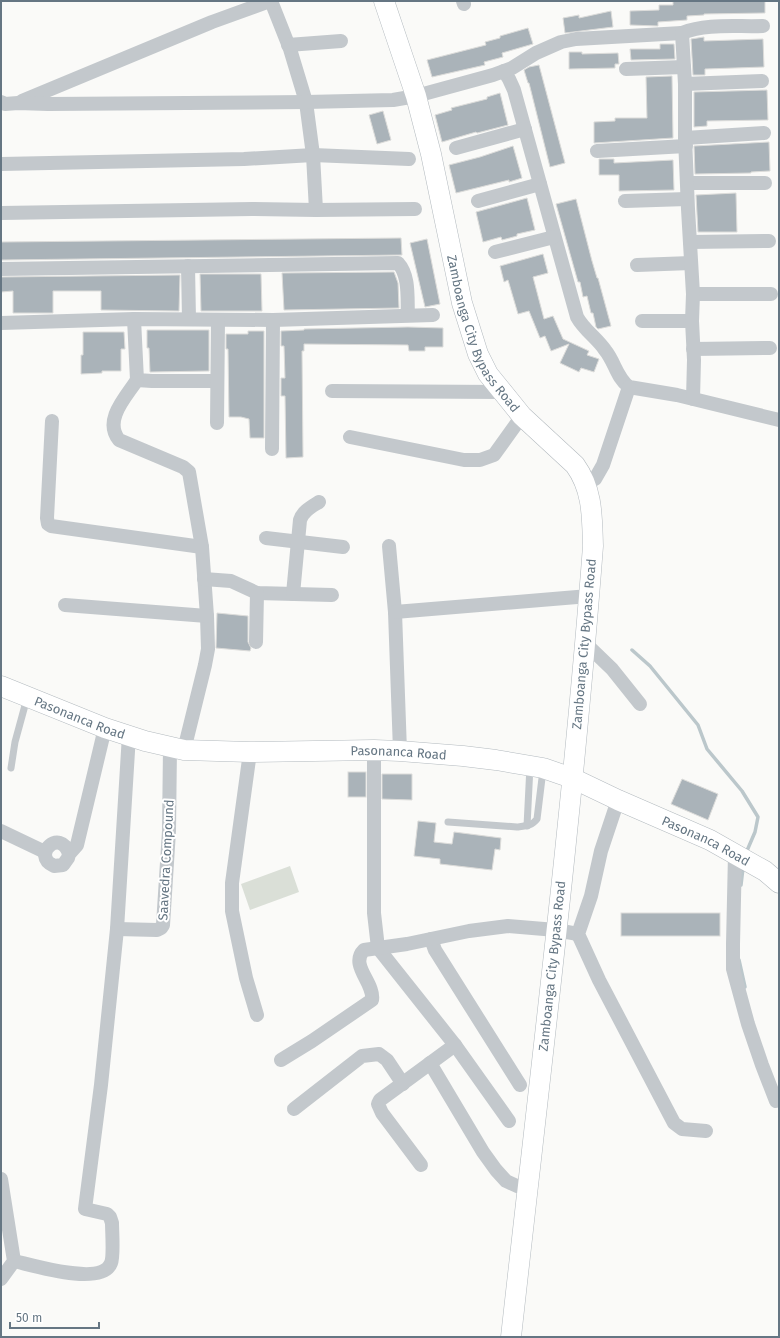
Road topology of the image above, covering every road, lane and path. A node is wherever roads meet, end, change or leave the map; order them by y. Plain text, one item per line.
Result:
1 (270, 1) edge
2 (384, 1) edge
3 (763, 26) dead end
4 (682, 33) junction
5 (341, 41) dead end
6 (288, 45) junction
7 (684, 67) junction
8 (626, 69) dead end
9 (504, 71) junction
10 (762, 81) dead end
11 (685, 84) junction
12 (416, 96) junction
13 (1, 102) edge
14 (306, 102) junction
15 (18, 103) junction
16 (524, 129) junction
17 (764, 132) dead end
18 (686, 142) junction
19 (456, 148) dead end
20 (597, 151) dead end
21 (313, 155) junction
22 (409, 159) dead end
23 (1, 164) edge
24 (687, 183) junction
25 (765, 183) dead end
26 (540, 184) junction
27 (687, 199) junction
28 (478, 201) dead end
29 (625, 201) dead end
30 (415, 209) dead end
31 (316, 210) junction
32 (1, 213) edge
33 (554, 237) junction
34 (769, 241) dead end
35 (690, 242) junction
36 (495, 252) dead end
37 (691, 263) junction
38 (637, 265) dead end
39 (188, 266) junction
40 (1, 268) edge
41 (693, 294) junction
42 (772, 294) dead end
43 (408, 315) junction
44 (433, 315) dead end
45 (134, 320) junction
46 (189, 320) junction
47 (218, 320) junction
48 (272, 320) junction
49 (642, 321) dead end
50 (692, 321) junction
51 (1, 323) edge
52 (770, 348) dead end
53 (693, 349) junction
54 (137, 380) junction
55 (217, 381) junction
56 (628, 387) junction
57 (332, 392) dead end
58 (501, 392) junction
59 (693, 399) junction
60 (522, 416) junction
61 (779, 420) edge
62 (52, 421) dead end
63 (217, 423) dead end
64 (350, 437) dead end
65 (272, 449) dead end
66 (586, 484) junction
67 (319, 502) dead end
68 (266, 538) dead end
69 (298, 542) junction
70 (389, 546) dead end
71 (202, 547) junction
72 (343, 547) dead end
73 (204, 579) junction
74 (257, 593) junction
75 (293, 594) junction
76 (332, 595) dead end
77 (589, 596) junction
78 (65, 605) dead end
79 (395, 612) junction
80 (207, 616) junction
81 (256, 642) dead end
82 (585, 643) junction
83 (1, 686) edge
84 (27, 696) junction
85 (640, 704) dead end
86 (105, 728) junction
87 (129, 735) junction
88 (177, 748) junction
89 (374, 750) junction
90 (400, 751) junction
91 (250, 752) junction
92 (537, 767) junction
93 (11, 768) dead end
94 (572, 778) junction
95 (618, 800) junction
96 (448, 822) dead end
97 (527, 826) junction
98 (1, 831) edge
99 (735, 854) junction
100 (779, 883) edge
101 (117, 929) junction
102 (556, 930) junction
103 (578, 934) junction
104 (431, 939) junction
105 (378, 948) junction
106 (257, 1015) dead end
107 (455, 1045) junction
108 (281, 1060) dead end
109 (430, 1063) junction
110 (403, 1084) junction
111 (520, 1086) dead end
112 (776, 1101) dead end
113 (294, 1109) dead end
114 (509, 1121) dead end
115 (706, 1130) dead end
116 (421, 1165) dead end
117 (1, 1179) edge
118 (528, 1189) junction
119 (3, 1210) edge
120 (14, 1261) junction
121 (1, 1279) edge
122 (511, 1337) edge

1 - 6 street
1 - 15 street
2 - 12 main road, Zamboanga City Bypass Road
3 - 4 street
4 - 7 street
4 - 9 street
5 - 6 street
6 - 14 street
7 - 8 street
7 - 11 street
9 - 12 street
9 - 16 street
10 - 11 street
11 - 18 street
12 - 14 street
12 - 58 main road, Zamboanga City Bypass Road
13 - 15 street
14 - 15 street
14 - 21 street
16 - 19 street
16 - 26 street
17 - 18 street
18 - 20 street
18 - 24 street
21 - 22 street
21 - 23 street
21 - 31 street
24 - 25 street
24 - 27 street
26 - 28 street
26 - 33 street
27 - 29 street
27 - 35 street
30 - 31 street
31 - 32 street
33 - 36 street
33 - 56 street
34 - 35 street
35 - 37 street
37 - 38 street
37 - 41 street
39 - 40 street
39 - 43 street
39 - 46 street
41 - 42 street
41 - 50 street
43 - 44 street
43 - 48 street
45 - 46 street
45 - 51 street
45 - 54 street
46 - 47 street
47 - 48 street
47 - 55 street
48 - 65 street
49 - 50 street
50 - 53 street
52 - 53 street
53 - 59 street
54 - 55 street
54 - 71 street, Saavedra Compound
55 - 63 street
56 - 59 street
56 - 66 street
57 - 58 street
58 - 60 main road, Zamboanga City Bypass Road
59 - 61 street
60 - 64 street
60 - 66 main road, Zamboanga City Bypass Road
62 - 71 street
66 - 77 main road, Zamboanga City Bypass Road
67 - 69 street
68 - 69 street
69 - 72 street
69 - 75 street
70 - 79 street
71 - 73 street, Saavedra Compound
73 - 74 street
73 - 80 street, Saavedra Compound
74 - 75 street
74 - 81 street
75 - 76 street
77 - 79 street
77 - 82 main road, Zamboanga City Bypass Road
78 - 80 street
79 - 90 street
80 - 88 street, Saavedra Compound
82 - 85 street
82 - 94 main road, Zamboanga City Bypass Road
83 - 84 main road, Pasonanca Road
84 - 86 main road, Pasonanca Road
84 - 93 lane
86 - 87 main road, Pasonanca Road
86 - 98 street
87 - 88 main road, Pasonanca Road
87 - 101 street
88 - 91 main road, Pasonanca Road
88 - 101 street, Saavedra Compound
89 - 90 main road, Pasonanca Road
89 - 91 main road, Pasonanca Road
89 - 105 street
90 - 92 main road, Pasonanca Road
91 - 106 street
92 - 94 main road, Pasonanca Road
92 - 97 lane
92 - 97 lane
94 - 95 main road, Pasonanca Road
94 - 102 main road, Zamboanga City Bypass Road
95 - 99 main road, Pasonanca Road
95 - 103 street
96 - 97 lane
99 - 100 main road, Pasonanca Road
99 - 112 street
101 - 120 street
102 - 103 street
102 - 104 street
102 - 118 main road, Zamboanga City Bypass Road
103 - 115 street
104 - 105 street
104 - 111 street
105 - 107 street
105 - 108 street
107 - 109 street
107 - 114 street
109 - 110 street
109 - 118 street
110 - 113 street
110 - 116 street
117 - 119 street
118 - 122 main road, Zamboanga City Bypass Road
119 - 120 street
120 - 121 street

